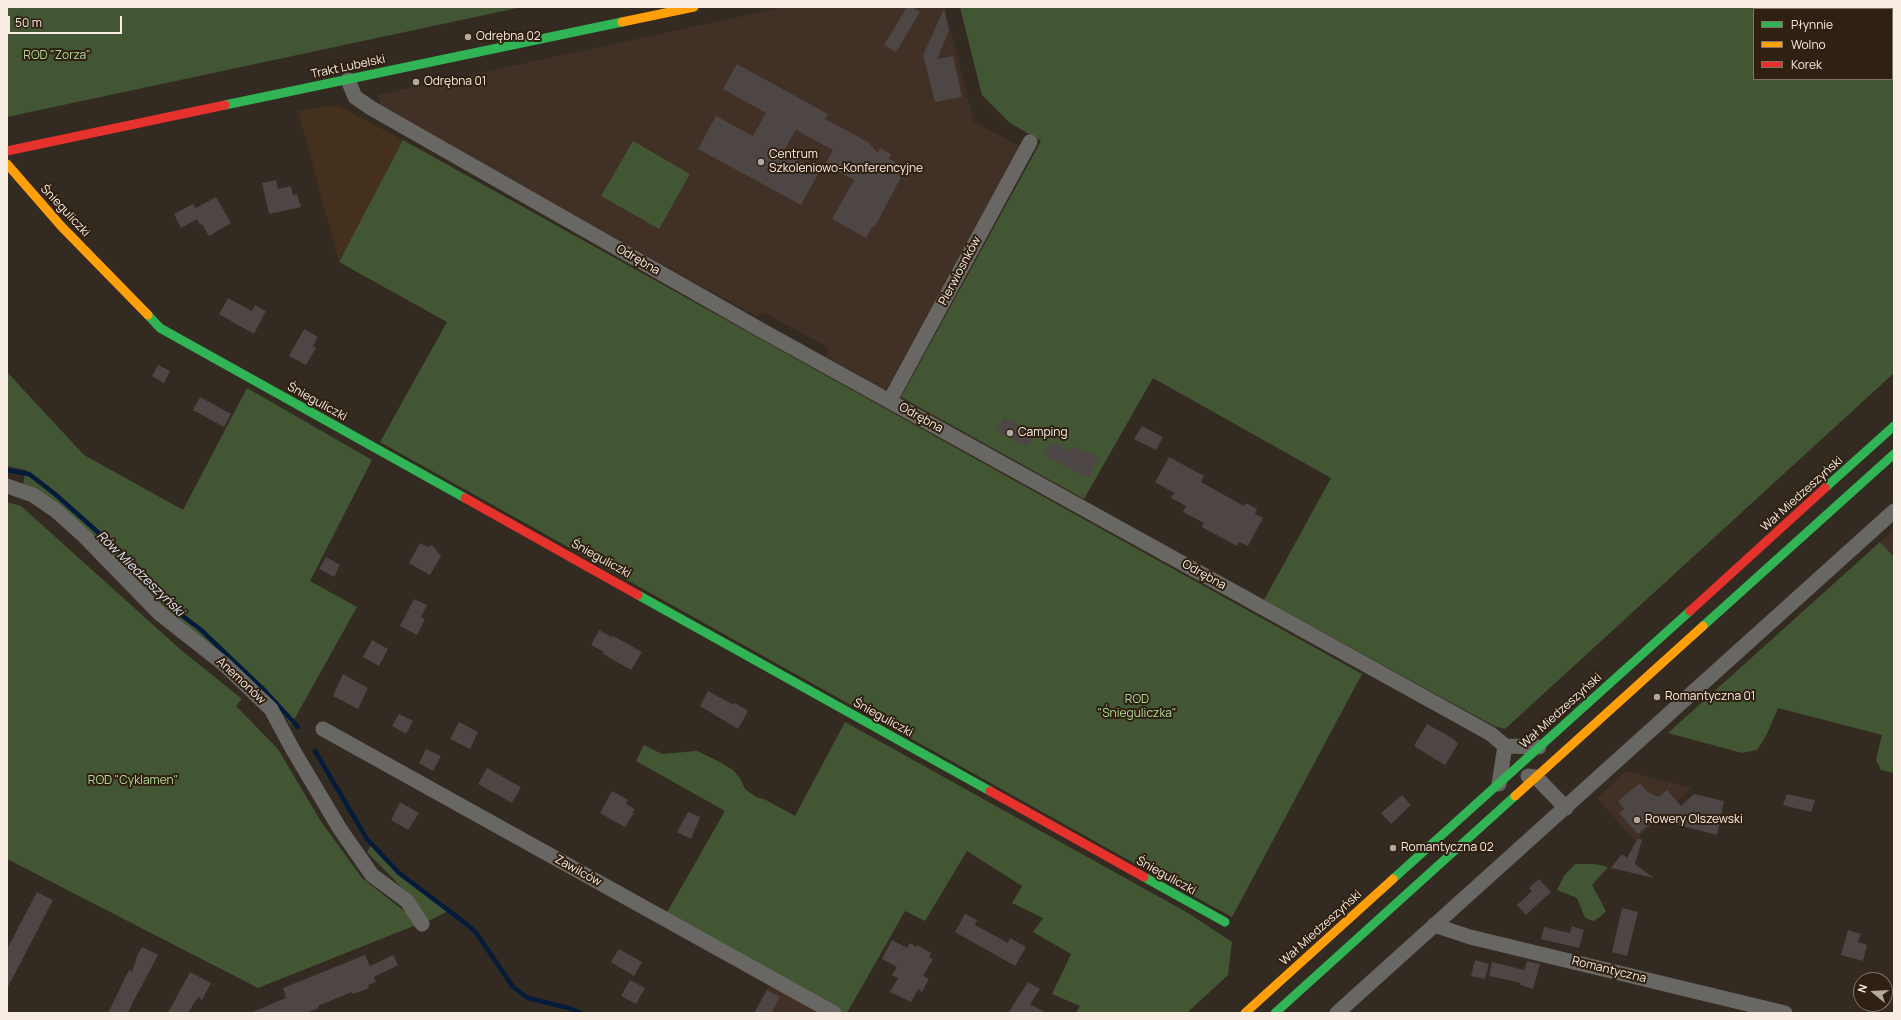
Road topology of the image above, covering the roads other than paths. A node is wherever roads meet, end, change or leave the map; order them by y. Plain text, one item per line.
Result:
1 (694, 7) edge
2 (348, 80) junction
3 (1030, 142) dead end
4 (7, 151) edge
5 (7, 164) edge
6 (890, 400) junction
7 (1894, 426) edge
8 (1894, 454) edge
9 (7, 486) edge
10 (1894, 511) edge
11 (323, 729) dead end
12 (1505, 746) junction
13 (1539, 747) junction
14 (1510, 773) junction
15 (1536, 777) junction
16 (1499, 784) junction
17 (1566, 808) junction
18 (1225, 922) dead end
19 (422, 924) dead end
20 (1434, 925) junction
21 (834, 1013) edge
22 (1244, 1013) edge
23 (1275, 1013) edge
24 (1337, 1013) edge
25 (1785, 1013) edge

1 - 2 street, Trakt Lubelski
2 - 4 street, Trakt Lubelski
2 - 6 street, Odrębna
3 - 6 street, Pierwiosnków
5 - 18 street, Śnieguliczki
6 - 12 street, Odrębna
7 - 13 street, Wał Miedzeszyński
8 - 15 street
9 - 19 street, Anemonów
10 - 17 street
11 - 21 street, Zawilców
12 - 13 street
12 - 16 street
13 - 14 street, Wał Miedzeszyński
14 - 15 street
14 - 16 street, Wał Miedzeszyński
15 - 17 street
15 - 23 street
16 - 22 street, Wał Miedzeszyński
17 - 20 street
20 - 24 street
20 - 25 street, Romantyczna

